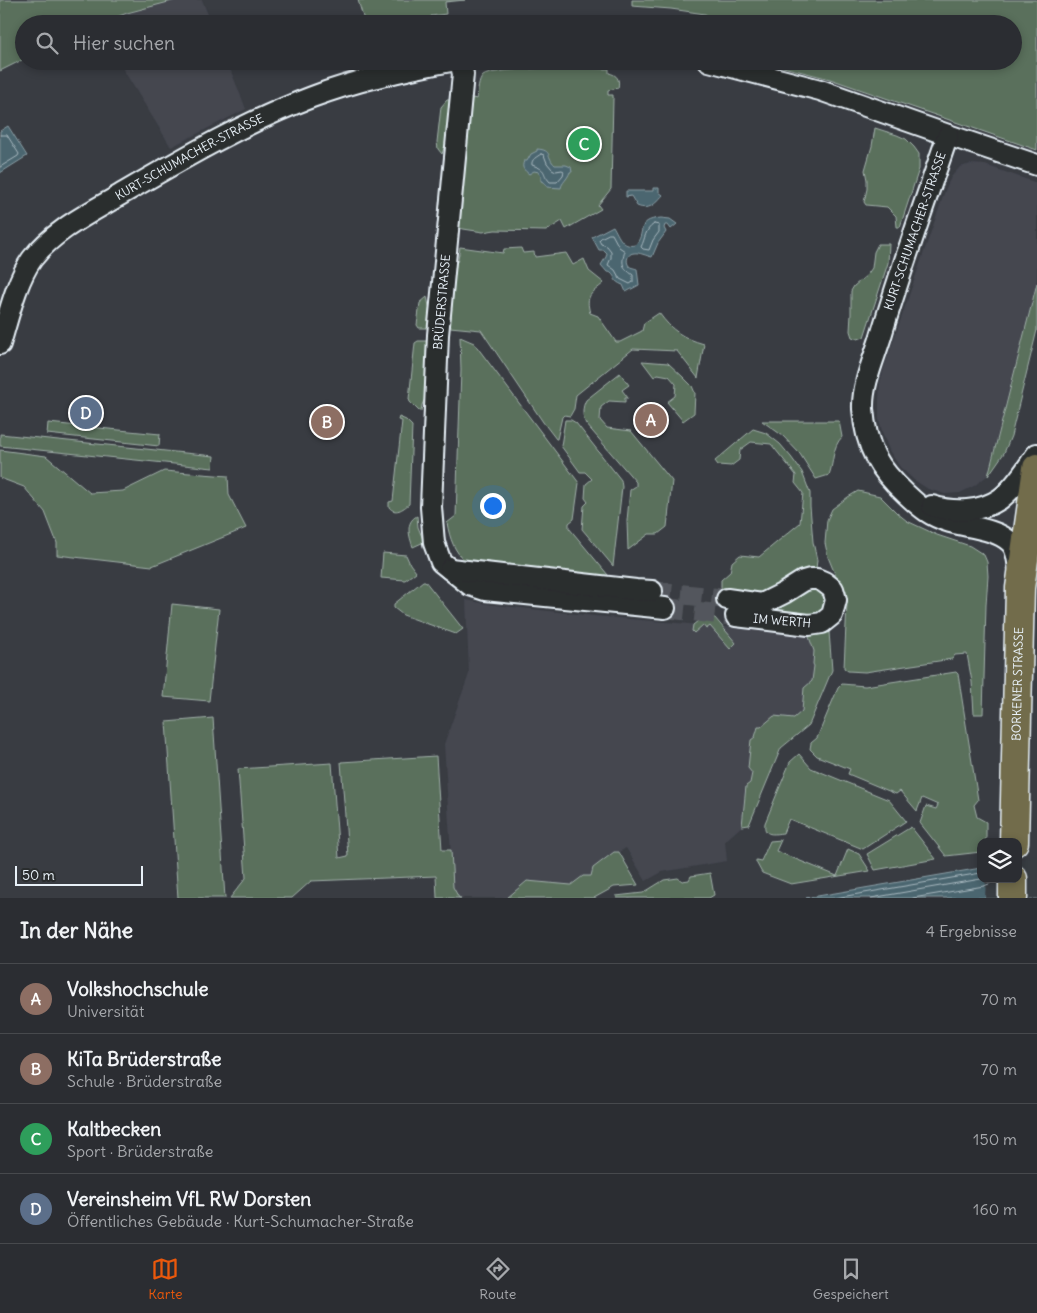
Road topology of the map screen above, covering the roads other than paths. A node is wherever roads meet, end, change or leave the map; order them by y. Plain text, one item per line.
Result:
1 (409, 70) edge
2 (462, 70) edge
3 (744, 70) edge
4 (948, 135) junction
5 (1037, 165) edge
6 (0, 344) edge
7 (1037, 454) edge
8 (1037, 468) edge
9 (911, 499) junction
10 (450, 569) junction
11 (1020, 588) junction
12 (652, 591) tunnel mouth
13 (665, 608) tunnel mouth
14 (1014, 838) edge
15 (1014, 883) edge
16 (1013, 898) edge

1 - 6 street, KURT-SCHUMACHER-STRASSE
2 - 10 street, BRÜDERSTRASSE
3 - 4 street, KURT-SCHUMACHER-STRASSE
4 - 5 street
4 - 9 street, KURT-SCHUMACHER-STRASSE
7 - 9 street, KURT-SCHUMACHER-STRASSE
8 - 11 main road, BORKENER STRASSE
9 - 11 street, KURT-SCHUMACHER-STRASSE
10 - 12 street
10 - 13 street
11 - 14 main road, BORKENER STRASSE
15 - 16 main road

